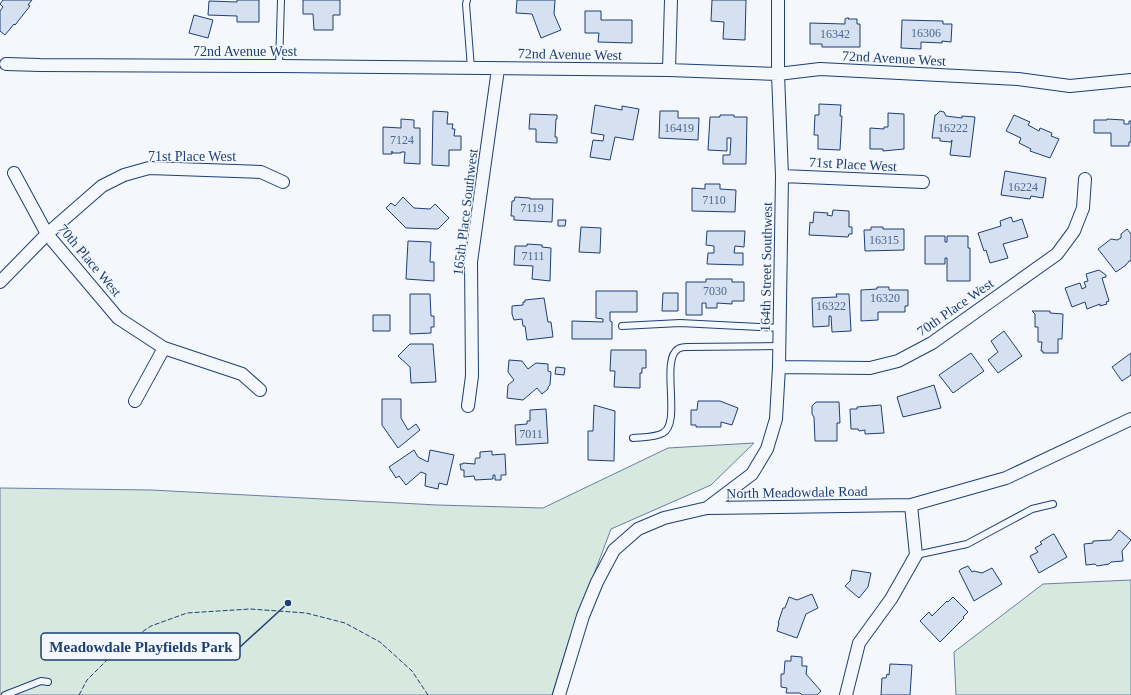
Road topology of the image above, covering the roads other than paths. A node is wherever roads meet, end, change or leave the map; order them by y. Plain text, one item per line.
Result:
1 (281, 0) edge
2 (467, 0) edge
3 (671, 0) edge
4 (778, 0) edge
5 (6, 64) dead end
6 (279, 66) junction
7 (471, 68) junction
8 (498, 68) junction
9 (669, 70) junction
10 (778, 74) junction
11 (1131, 80) edge
12 (14, 173) dead end
13 (782, 176) junction
14 (1085, 179) dead end
15 (283, 182) dead end
16 (923, 182) dead end
17 (47, 234) junction
18 (0, 282) edge
19 (622, 326) dead end
20 (780, 328) junction
21 (780, 346) junction
22 (164, 348) junction
23 (779, 367) junction
24 (260, 390) dead end
25 (135, 401) dead end
26 (468, 406) dead end
27 (1131, 419) edge
28 (633, 438) dead end
29 (1053, 504) dead end
30 (911, 505) junction
31 (707, 508) junction
32 (916, 555) junction
33 (48, 682) dead end
34 (5, 695) edge
35 (559, 695) edge
36 (846, 695) edge

1 - 6 lane
2 - 7 lane
3 - 9 street
4 - 10 street, 164th Street Southwest
5 - 6 street, 72nd Avenue West
6 - 7 street, 72nd Avenue West
7 - 8 street, 72nd Avenue West
8 - 9 street, 72nd Avenue West
8 - 26 street, 165th Place Southwest
9 - 10 street, 72nd Avenue West
10 - 11 street, 72nd Avenue West
10 - 13 street, 164th Street Southwest
12 - 17 street, 70th Place West
13 - 16 street, 71st Place West
13 - 20 street, 164th Street Southwest
14 - 23 street, 70th Place West
15 - 17 street, 71st Place West
17 - 18 street, 71st Place West
17 - 22 street, 70th Place West
19 - 20 lane
20 - 21 street, 164th Street Southwest
21 - 23 street, 164th Street Southwest
21 - 28 lane
22 - 24 street, 70th Place West
22 - 25 street
23 - 31 street, 164th Street Southwest
27 - 30 street, North Meadowdale Road
29 - 32 lane
30 - 31 street, North Meadowdale Road
30 - 32 street
31 - 35 street, North Meadowdale Road
32 - 36 street
33 - 34 lane

